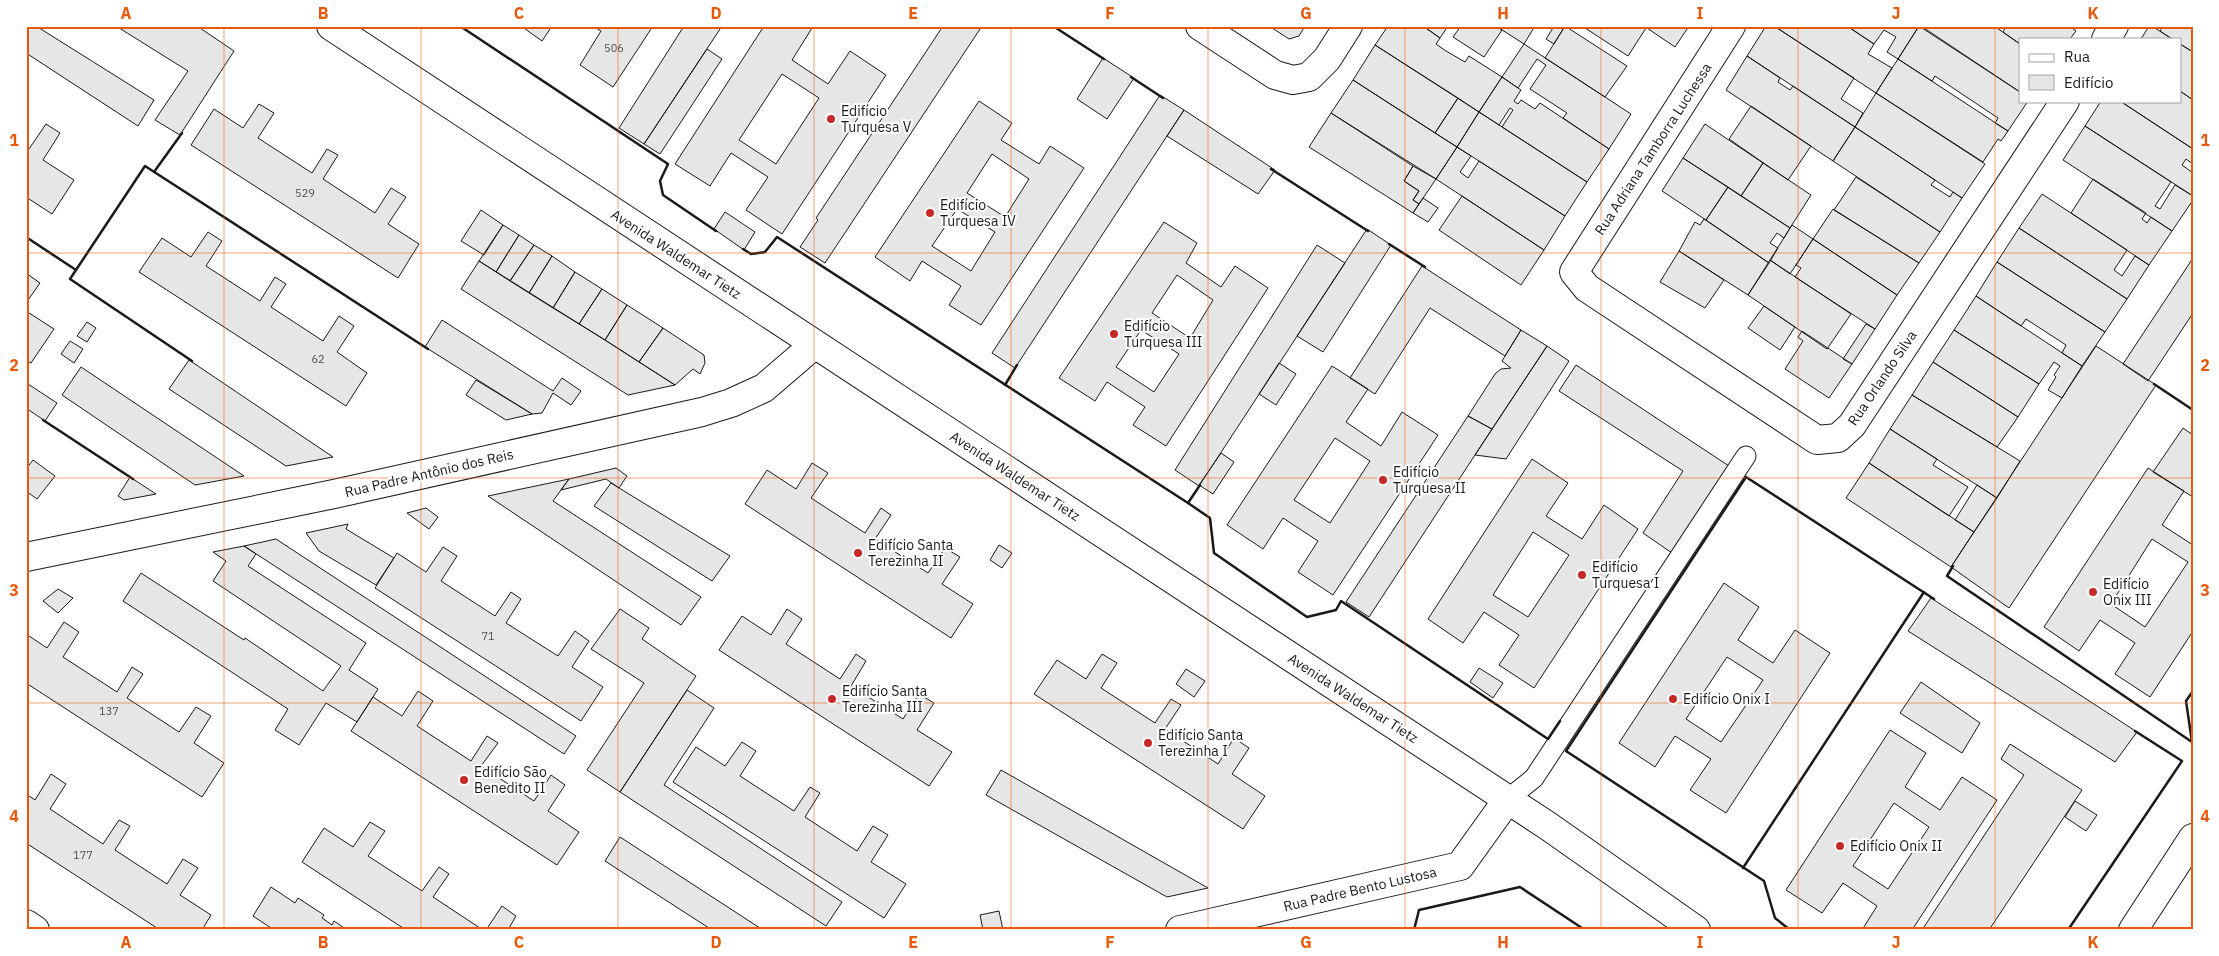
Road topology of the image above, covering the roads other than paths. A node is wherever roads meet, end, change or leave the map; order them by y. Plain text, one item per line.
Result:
1 (331, 26) edge
2 (1200, 26) edge
3 (1348, 26) edge
4 (1731, 26) edge
5 (2114, 26) edge
6 (2107, 38) edge
7 (2064, 102) edge
8 (1574, 272) joint
9 (814, 345) junction
10 (1746, 456) dead end
11 (26, 557) edge
12 (1508, 799) junction
13 (2193, 838) edge
14 (26, 924) edge
15 (35, 930) edge
16 (1180, 930) edge
17 (1696, 930) edge
18 (2133, 930) edge

1 - 9 street, Avenida Waldemar Tietz
2 - 3 street
4 - 8 street, Rua Adriana Tamborra Luchessa
5 - 6 street
7 - 8 street, Rua Orlando Silva
9 - 11 street, Rua Padre Antônio dos Reis
9 - 12 street, Avenida Waldemar Tietz
10 - 12 lane
12 - 16 street, Rua Padre Bento Lustosa
12 - 17 street, Avenida Waldemar Tietz
13 - 18 street
14 - 15 street

